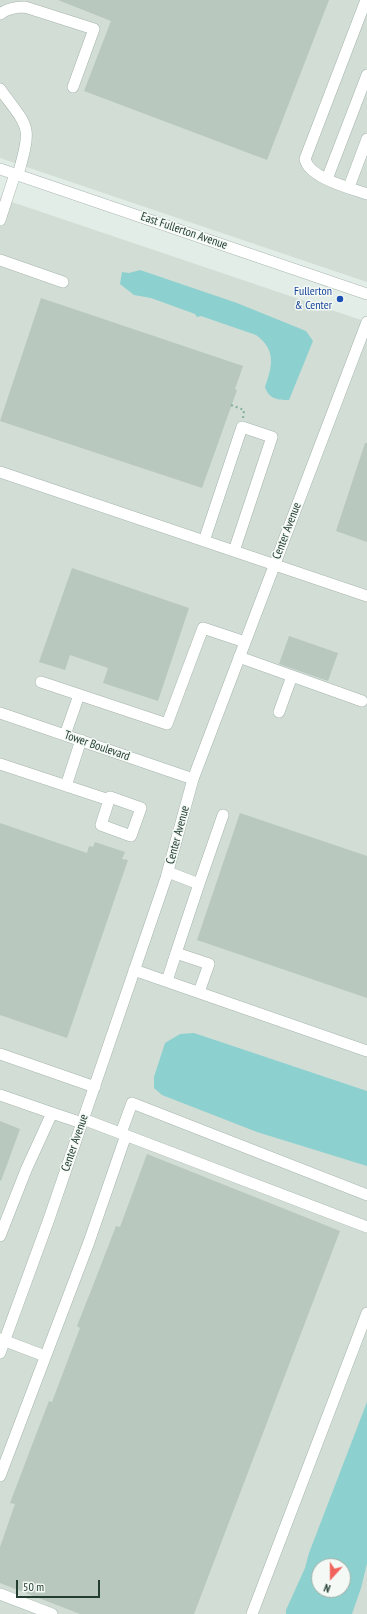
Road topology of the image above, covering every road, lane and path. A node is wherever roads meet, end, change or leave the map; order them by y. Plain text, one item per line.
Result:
1 (366, 0) edge
2 (0, 14) edge
3 (367, 75) edge
4 (73, 87) dead end
5 (0, 89) edge
6 (367, 140) edge
7 (0, 169) edge
8 (17, 175) junction
9 (327, 179) junction
10 (349, 187) junction
11 (367, 194) edge
12 (0, 220) edge
13 (0, 260) edge
14 (63, 282) dead end
15 (367, 294) edge
16 (367, 322) edge
17 (362, 349) edge
18 (231, 405) dead end
19 (242, 427) junction
20 (0, 472) edge
21 (204, 541) junction
22 (234, 551) junction
23 (274, 565) junction
24 (367, 596) edge
25 (245, 642) junction
26 (239, 657) junction
27 (292, 676) junction
28 (42, 682) dead end
29 (79, 695) junction
30 (362, 701) dead end
31 (279, 712) dead end
32 (0, 713) edge
33 (65, 735) junction
34 (81, 740) junction
35 (0, 764) edge
36 (193, 778) junction
37 (66, 786) junction
38 (109, 800) dead end
39 (223, 815) dead end
40 (168, 872) junction
41 (199, 884) junction
42 (176, 953) junction
43 (134, 970) junction
44 (167, 981) junction
45 (199, 992) junction
46 (367, 1051) edge
47 (0, 1054) edge
48 (95, 1086) junction
49 (0, 1095) edge
50 (52, 1113) junction
51 (83, 1121) junction
52 (123, 1134) junction
53 (367, 1195) edge
54 (367, 1227) edge
55 (0, 1236) edge
56 (367, 1313) edge
57 (2, 1340) edge
58 (0, 1353) edge
59 (45, 1356) junction
60 (0, 1476) edge
61 (0, 1594) edge
62 (52, 1614) edge
63 (252, 1614) edge

1 - 9 street
2 - 4 street
3 - 9 street
5 - 8 street
6 - 10 street
7 - 8 street, East Fullerton Avenue
8 - 12 street
8 - 15 street, East Fullerton Avenue
9 - 10 street
10 - 11 street
13 - 14 street
16 - 17 street, Center Avenue
17 - 23 street, Center Avenue
18 - 19 path
19 - 21 street
19 - 22 street
20 - 21 street
21 - 22 street
22 - 23 street
23 - 24 street
23 - 25 street, Center Avenue
25 - 26 street, Center Avenue
25 - 29 street
26 - 27 street
26 - 36 street, Center Avenue
27 - 30 street
27 - 31 street
28 - 29 street
29 - 33 street
32 - 33 street, Tower Boulevard
33 - 34 street, Tower Boulevard
34 - 36 street, Tower Boulevard
34 - 37 street
35 - 37 street
36 - 40 street, Center Avenue
37 - 38 street
39 - 41 street
40 - 41 street
40 - 43 street, Center Avenue
41 - 42 street
42 - 44 street
42 - 45 street
43 - 44 street
43 - 48 street, Center Avenue
44 - 45 street
45 - 46 street
47 - 48 street
48 - 51 street, Center Avenue
49 - 50 street
50 - 51 street
50 - 55 street
51 - 52 street
51 - 57 street, Center Avenue
52 - 53 street
52 - 54 street
52 - 59 street
56 - 63 street
57 - 58 street, Center Avenue
57 - 59 street
59 - 60 street
61 - 62 street

